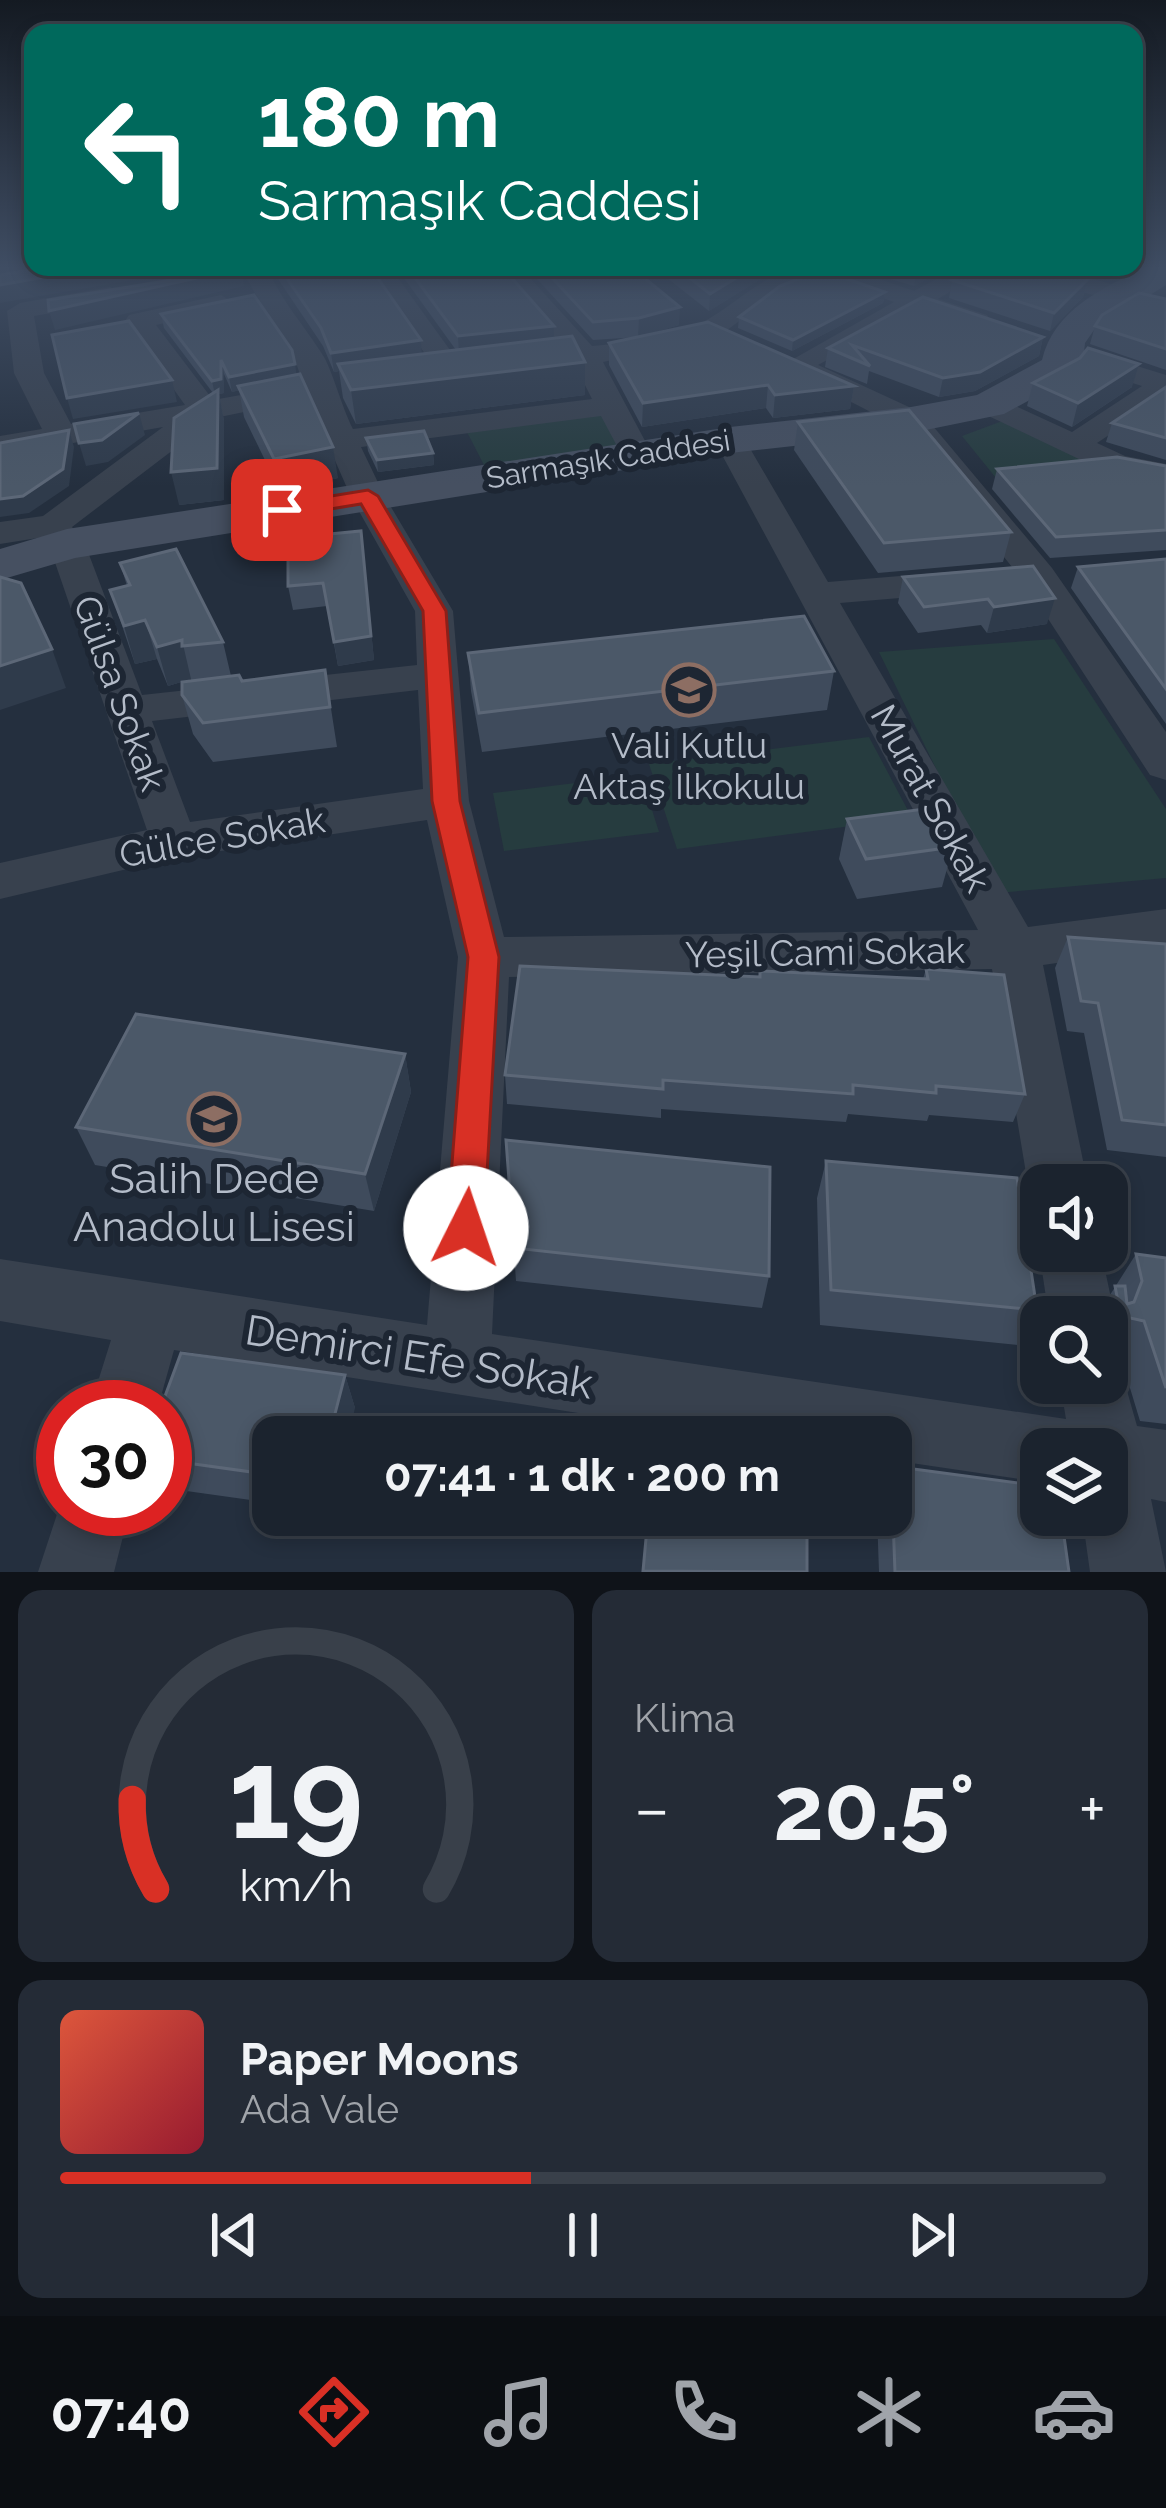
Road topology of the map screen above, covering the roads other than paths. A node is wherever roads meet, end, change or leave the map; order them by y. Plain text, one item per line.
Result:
1 (142, 340) edge
2 (302, 340) edge
3 (429, 340) edge
4 (571, 340) edge
5 (673, 340) edge
6 (733, 340) edge
7 (807, 340) edge
8 (1067, 340) edge
9 (1054, 348) junction
10 (22, 352) edge
11 (768, 355) junction
12 (585, 356) junction
13 (449, 368) junction
14 (406, 374) edge
15 (1166, 384) edge
16 (329, 386) junction
17 (989, 405) junction
18 (610, 406) junction
19 (205, 411) junction
20 (911, 420) junction
21 (61, 435) junction
22 (342, 440) junction
23 (730, 440) junction
24 (1076, 443) junction
25 (0, 446) edge
26 (636, 454) junction
27 (1166, 474) edge
28 (368, 496) junction
29 (0, 533) edge
30 (60, 534) junction
31 (0, 565) edge
32 (1081, 572) edge
33 (1039, 576) junction
34 (818, 595) junction
35 (438, 675) junction
36 (127, 710) junction
37 (1151, 718) edge
38 (1166, 765) edge
39 (446, 801) junction
40 (174, 841) junction
41 (0, 881) edge
42 (1166, 928) edge
43 (1014, 949) junction
44 (484, 957) junction
45 (1054, 1164) edge
46 (0, 1290) edge
47 (151, 1316) junction
48 (457, 1364) junction
49 (132, 1380) edge
50 (1020, 1444) edge
51 (1128, 1458) edge
52 (1166, 1466) edge
53 (86, 1536) edge
54 (1122, 1536) edge
55 (76, 1572) edge
56 (1128, 1572) edge

1 - 19 street
2 - 16 street
3 - 13 street
4 - 12 street
5 - 12 street
6 - 11 street
7 - 11 street
8 - 9 main road, Sarmaşık Caddesi
9 - 15 street
9 - 17 main road, Sarmaşık Caddesi
10 - 21 street
11 - 20 street
12 - 13 street
12 - 18 street
13 - 14 street
15 - 24 street
16 - 19 street
16 - 22 street
17 - 20 main road, Sarmaşık Caddesi
17 - 24 street
18 - 22 street
18 - 26 street
19 - 21 street
19 - 30 street
20 - 23 main road, Sarmaşık Caddesi
20 - 33 street
21 - 25 street
22 - 28 street
23 - 26 main road, Sarmaşık Caddesi
23 - 34 street, Murat Sokak
24 - 27 street
26 - 28 main road, Sarmaşık Caddesi
28 - 30 main road, Sarmaşık Caddesi
28 - 35 street
29 - 30 street
30 - 31 main road, Sarmaşık Caddesi
30 - 36 street, Gülsa Sokak
32 - 33 street
33 - 34 street
33 - 37 street
34 - 43 street, Murat Sokak
35 - 36 street
35 - 39 street
36 - 40 street, Gülsa Sokak
37 - 38 street
39 - 40 street, Gülce Sokak
39 - 44 street
40 - 41 street, Gülce Sokak
42 - 43 street, Yeşil Cami Sokak
43 - 44 street, Yeşil Cami Sokak
43 - 45 street, Murat Sokak
44 - 48 street
46 - 47 street, Demirci Efe Sokak
47 - 48 street, Demirci Efe Sokak
47 - 49 street
48 - 50 street, Demirci Efe Sokak
51 - 52 street
53 - 55 street
54 - 56 street

